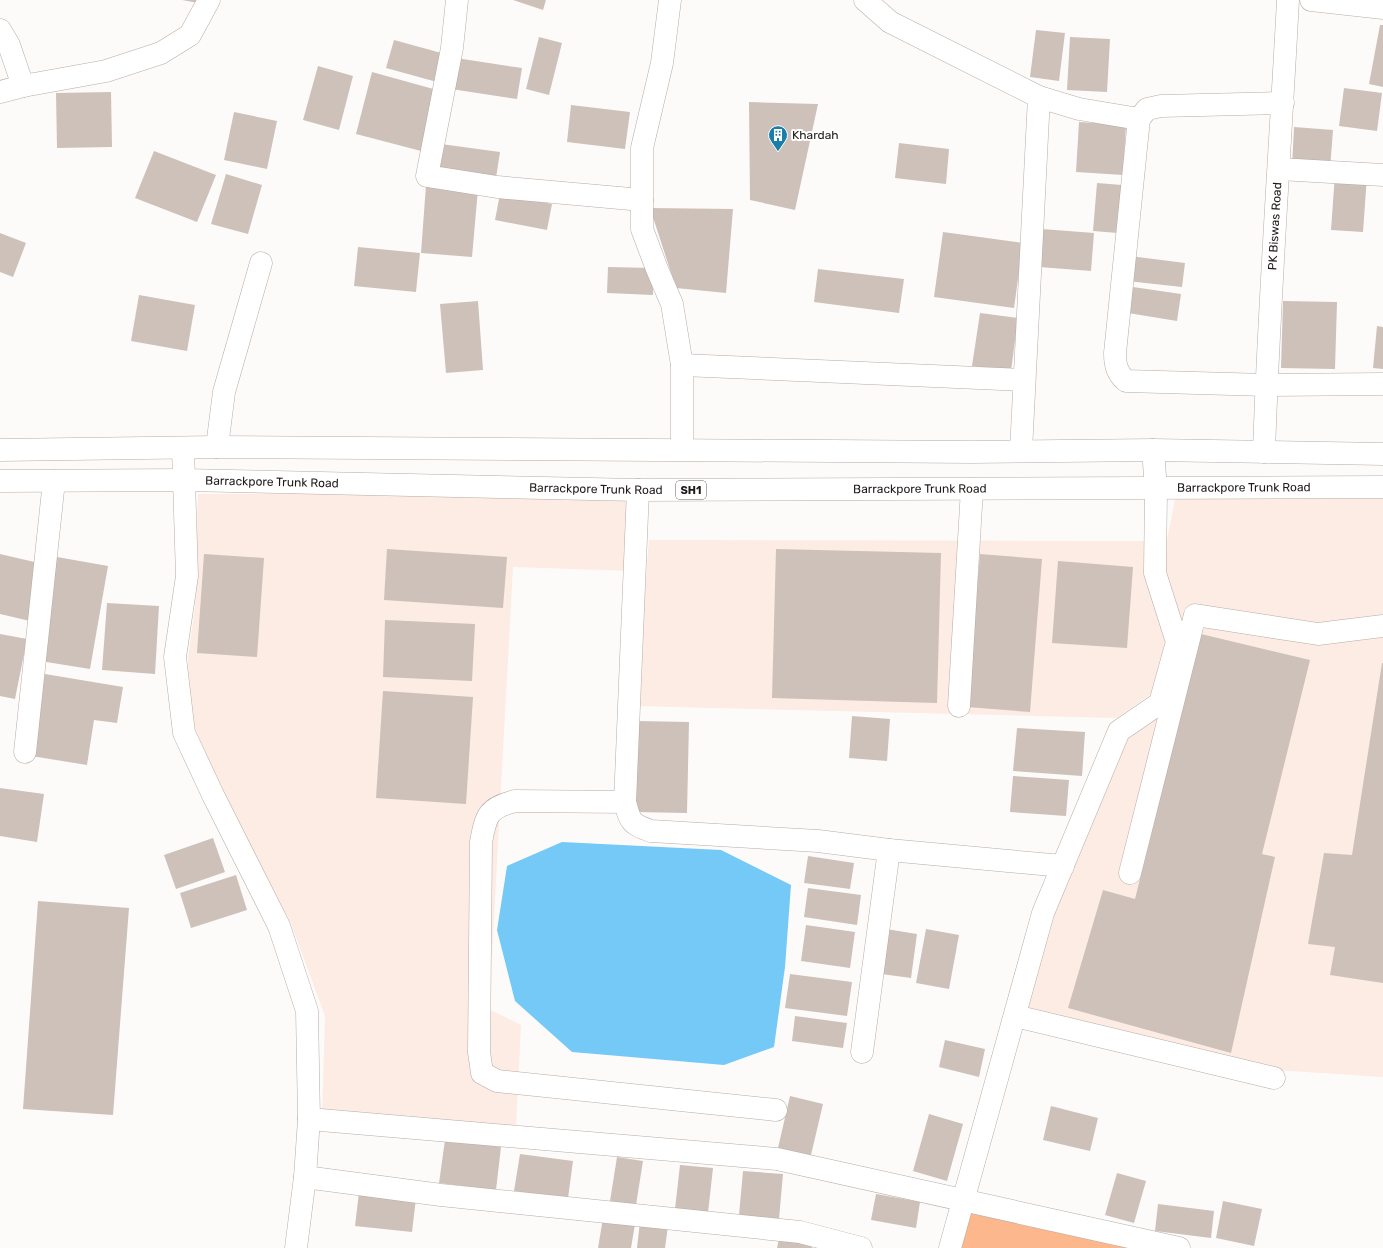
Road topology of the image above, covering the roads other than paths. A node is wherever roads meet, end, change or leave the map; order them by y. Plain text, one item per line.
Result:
1 (209, 0) edge
2 (456, 0) edge
3 (670, 0) edge
4 (865, 0) edge
5 (1288, 0) edge
6 (1311, 0) edge
7 (1383, 8) edge
8 (0, 30) edge
9 (23, 86) junction
10 (0, 92) edge
11 (1039, 96) junction
12 (1283, 103) junction
13 (1139, 119) junction
14 (1279, 169) junction
15 (1383, 176) edge
16 (642, 200) junction
17 (261, 263) dead end
18 (682, 364) junction
19 (1024, 380) junction
20 (1383, 384) edge
21 (1266, 385) junction
22 (217, 447) junction
23 (183, 448) junction
24 (682, 449) junction
25 (0, 450) edge
26 (1153, 450) junction
27 (1021, 451) junction
28 (1264, 452) junction
29 (1383, 454) edge
30 (184, 480) junction
31 (0, 481) edge
32 (54, 481) junction
33 (1383, 487) edge
34 (972, 489) junction
35 (1156, 489) junction
36 (638, 490) junction
37 (1383, 626) edge
38 (959, 706) dead end
39 (25, 752) dead end
40 (625, 802) junction
41 (889, 850) junction
42 (1063, 866) junction
43 (1130, 872) dead end
44 (1015, 1016) junction
45 (862, 1052) dead end
46 (1274, 1078) dead end
47 (776, 1110) dead end
48 (310, 1119) junction
49 (305, 1177) junction
50 (964, 1201) junction
51 (296, 1248) edge
52 (861, 1248) edge
53 (950, 1248) edge
54 (1178, 1248) edge

1 - 9 street
2 - 16 street
3 - 16 street
4 - 11 street
5 - 12 street, PK Biswas Road
6 - 7 street
8 - 9 street
9 - 10 street
11 - 13 street
11 - 19 street
12 - 13 street
12 - 14 street, PK Biswas Road
13 - 21 street
14 - 15 street
14 - 21 street, PK Biswas Road
16 - 18 street
17 - 22 street
18 - 19 street
18 - 24 street
19 - 27 street
20 - 21 street
21 - 28 street, PK Biswas Road
22 - 23 street
22 - 24 street
23 - 25 street
23 - 30 street
24 - 27 street
26 - 27 street
26 - 28 street
26 - 35 street
28 - 29 street
30 - 32 street, Barrackpore Trunk Road / SH1
30 - 36 street, Barrackpore Trunk Road / SH1
30 - 48 street
31 - 32 street, Barrackpore Trunk Road / SH1
32 - 39 street
33 - 35 street, Barrackpore Trunk Road / SH1
34 - 35 street, Barrackpore Trunk Road / SH1
34 - 36 street, Barrackpore Trunk Road / SH1
34 - 38 street
35 - 42 street
36 - 40 street
37 - 43 street
40 - 41 street
40 - 47 street
41 - 42 street
41 - 45 street
42 - 44 street
44 - 46 street
44 - 50 street
48 - 49 street
48 - 50 street
49 - 51 street
49 - 52 street
50 - 53 street
50 - 54 street

